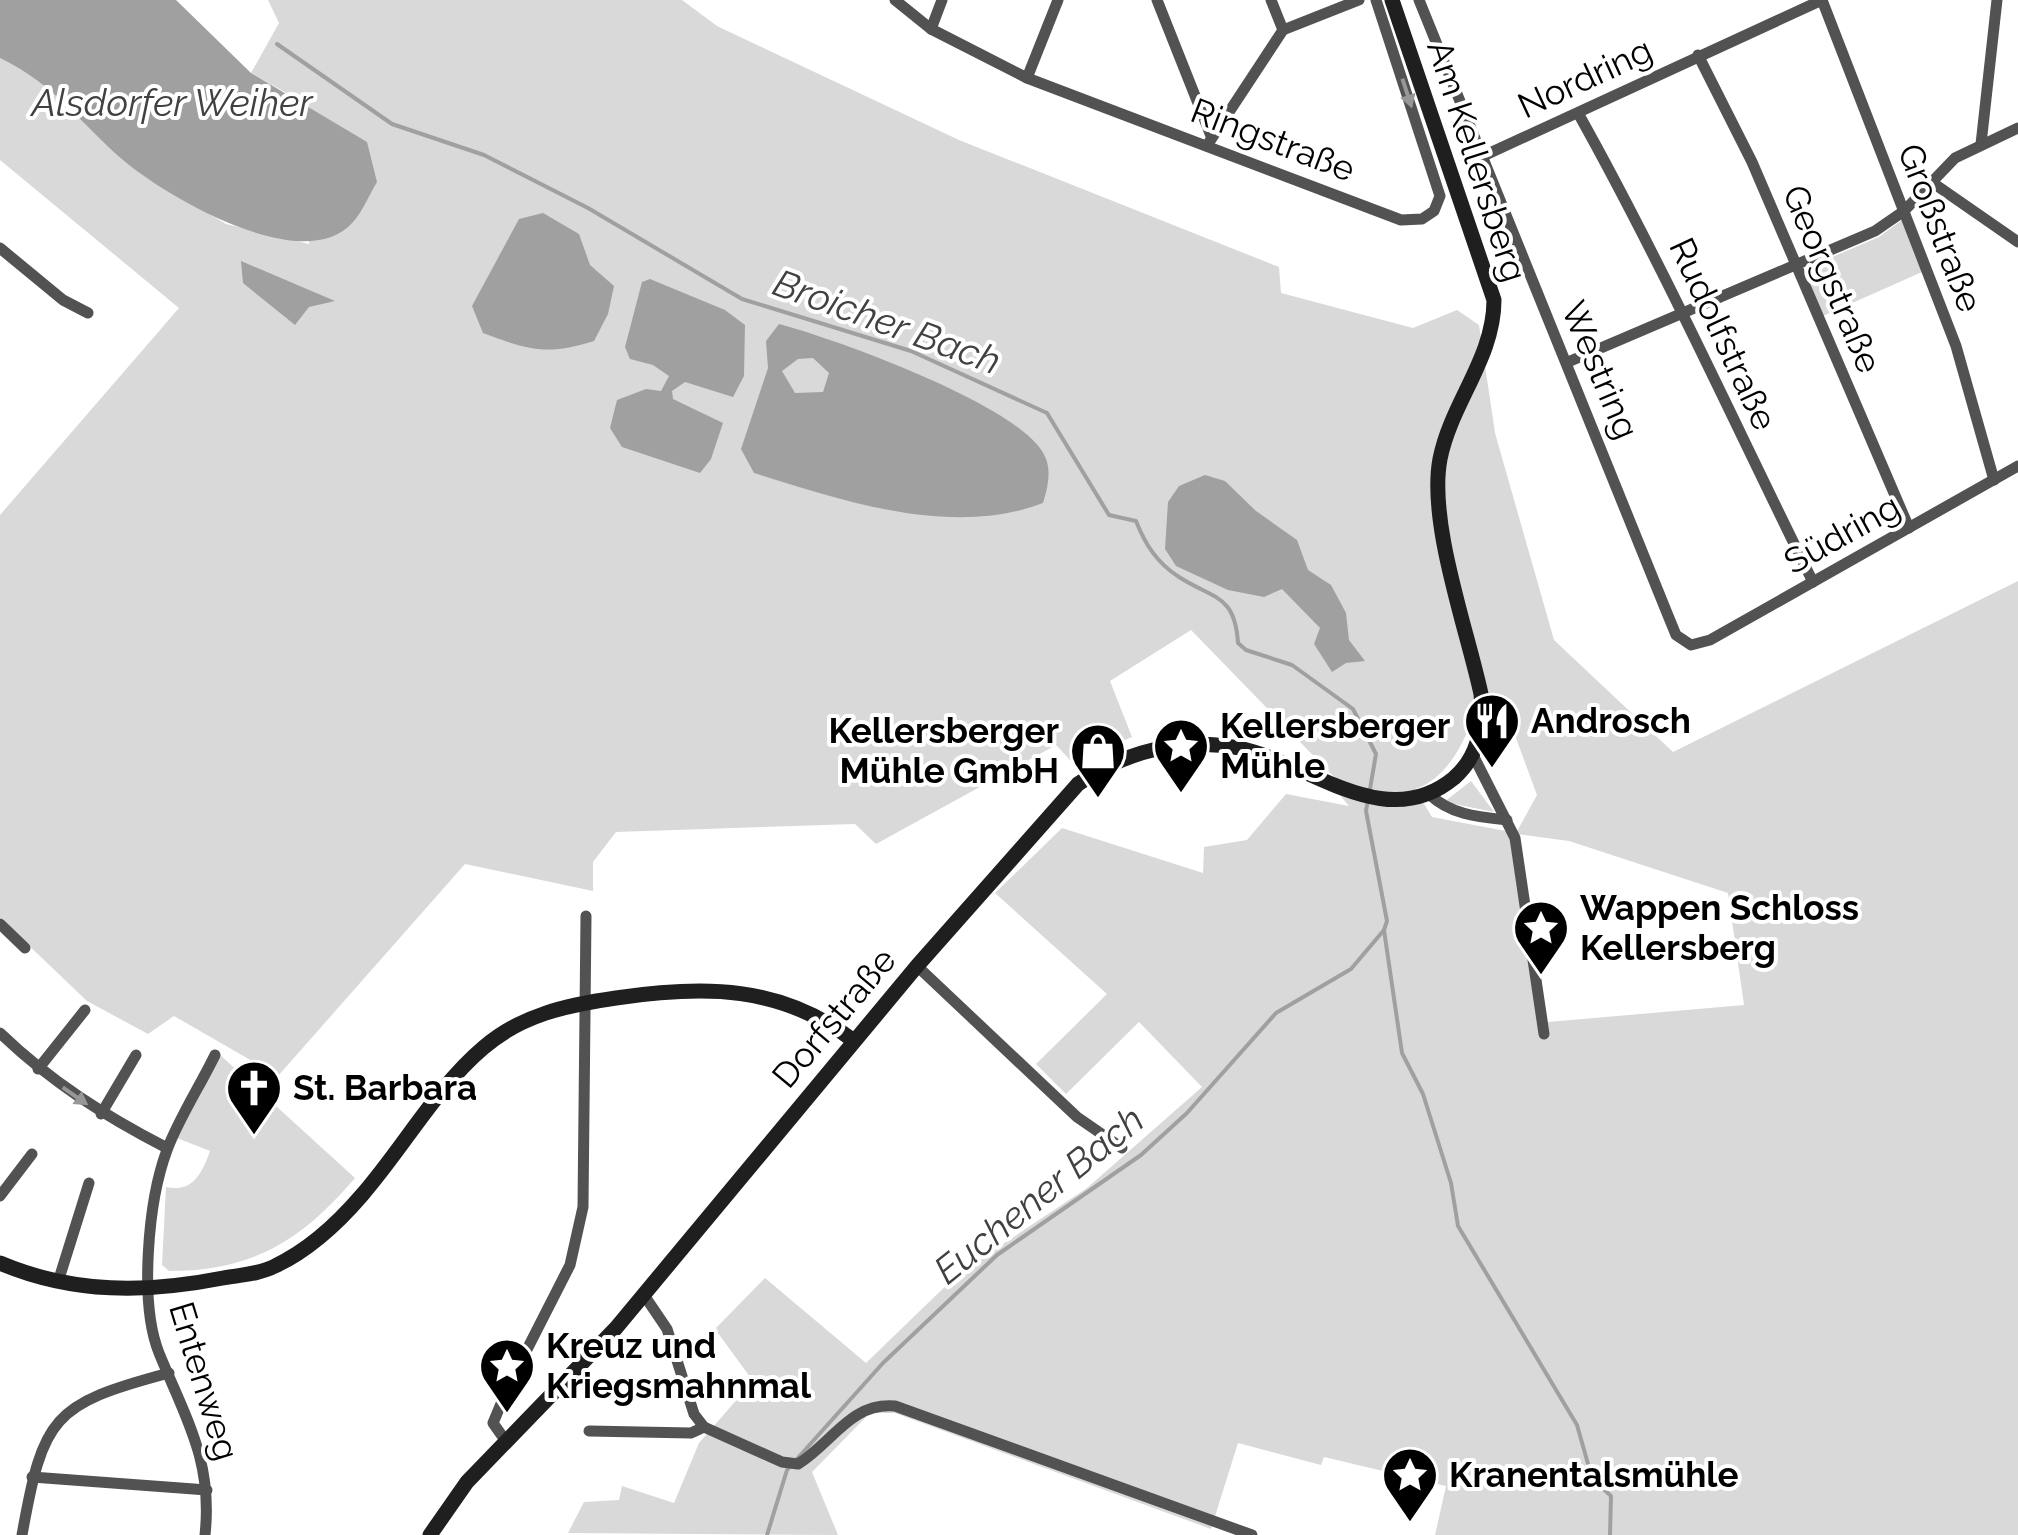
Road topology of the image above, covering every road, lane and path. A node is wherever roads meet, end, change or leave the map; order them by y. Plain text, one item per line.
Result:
1 (895, 0) edge
2 (942, 0) edge
3 (1058, 0) edge
4 (1157, 0) edge
5 (1271, 0) edge
6 (1359, 0) edge
7 (1376, 0) edge
8 (1392, 0) edge
9 (1419, 0) edge
10 (1822, 0) edge
11 (1997, 0) edge
12 (932, 29) junction
13 (1283, 30) junction
14 (1698, 55) junction
15 (1027, 78) junction
16 (1578, 112) junction
17 (2018, 128) edge
18 (1209, 140) junction
19 (1982, 144) junction
20 (1481, 158) junction
21 (1933, 183) junction
22 (1904, 211) junction
23 (2018, 242) edge
24 (0, 248) edge
25 (1796, 266) junction
26 (88, 313) dead end
27 (1681, 317) junction
28 (1568, 362) junction
29 (2018, 466) edge
30 (1994, 480) junction
31 (1909, 528) junction
32 (1813, 582) junction
33 (1691, 646) joint
34 (1472, 755) junction
35 (1430, 794) junction
36 (1507, 820) junction
37 (586, 916) dead end
38 (0, 924) edge
39 (26, 948) dead end
40 (917, 966) junction
41 (587, 1002) junction
42 (84, 1010) dead end
43 (0, 1033) edge
44 (1544, 1034) dead end
45 (854, 1041) junction
46 (215, 1055) dead end
47 (136, 1056) dead end
48 (38, 1070) junction
49 (100, 1114) junction
50 (168, 1148) junction
51 (1122, 1148) dead end
52 (32, 1154) dead end
53 (90, 1183) dead end
54 (0, 1196) edge
55 (0, 1263) edge
56 (58, 1282) junction
57 (149, 1289) junction
58 (644, 1296) junction
59 (169, 1372) junction
60 (516, 1373) dead end
61 (506, 1392) dead end
62 (704, 1427) junction
63 (589, 1431) dead end
64 (505, 1440) junction
65 (32, 1477) junction
66 (207, 1490) junction
67 (22, 1535) edge
68 (204, 1535) edge
69 (430, 1535) edge
70 (1252, 1535) edge

1 - 12 street, Ringstraße
2 - 12 street
3 - 15 street
4 - 18 street
5 - 13 street
6 - 13 street
7 -> 18 street, Ringstraße
8 - 34 main road, Am Kellersberg
9 - 20 street, Westring
10 - 14 street, Nordring
10 - 22 street, Großstraße
11 - 19 street
12 - 15 street, Ringstraße
13 - 18 street
14 - 16 street, Nordring
14 - 25 street, Georgstraße
15 - 18 street, Ringstraße
16 - 20 street, Nordring
16 - 27 street, Rudolfstraße
17 - 19 street
19 - 21 street
20 - 28 street, Westring
21 - 22 street
21 - 23 street
22 - 25 street
22 - 30 street, Großstraße
24 - 26 street
25 - 27 street
25 - 31 street, Georgstraße
27 - 28 street
27 - 32 street, Rudolfstraße
28 - 33 street, Westring
29 - 30 street, Südring
30 - 31 street, Südring
31 - 32 street, Südring
32 - 33 street, Südring
34 - 35 main road
34 - 36 street
35 - 36 street
35 - 40 main road, Dorfstraße
36 - 44 street
37 - 41 street
38 - 39 street
40 - 45 main road, Dorfstraße
40 - 51 street
41 - 45 main road
41 - 57 main road
41 - 60 street
42 - 48 street
43 - 48 street
45 - 58 main road, Dorfstraße
46 - 50 street, Entenweg
47 - 49 street
48 -> 49 street
49 - 50 street
50 - 57 street, Entenweg
52 - 54 street
53 - 56 street
55 - 56 main road
56 - 57 main road
57 - 59 street, Entenweg
58 - 62 street
58 - 64 main road, Dorfstraße
59 - 65 street
59 - 66 street, Entenweg
61 - 64 street
62 - 63 street
62 - 70 street
64 - 69 main road, Dorfstraße
65 - 66 street, Entenweg
65 - 67 street
66 - 68 street, Entenweg

